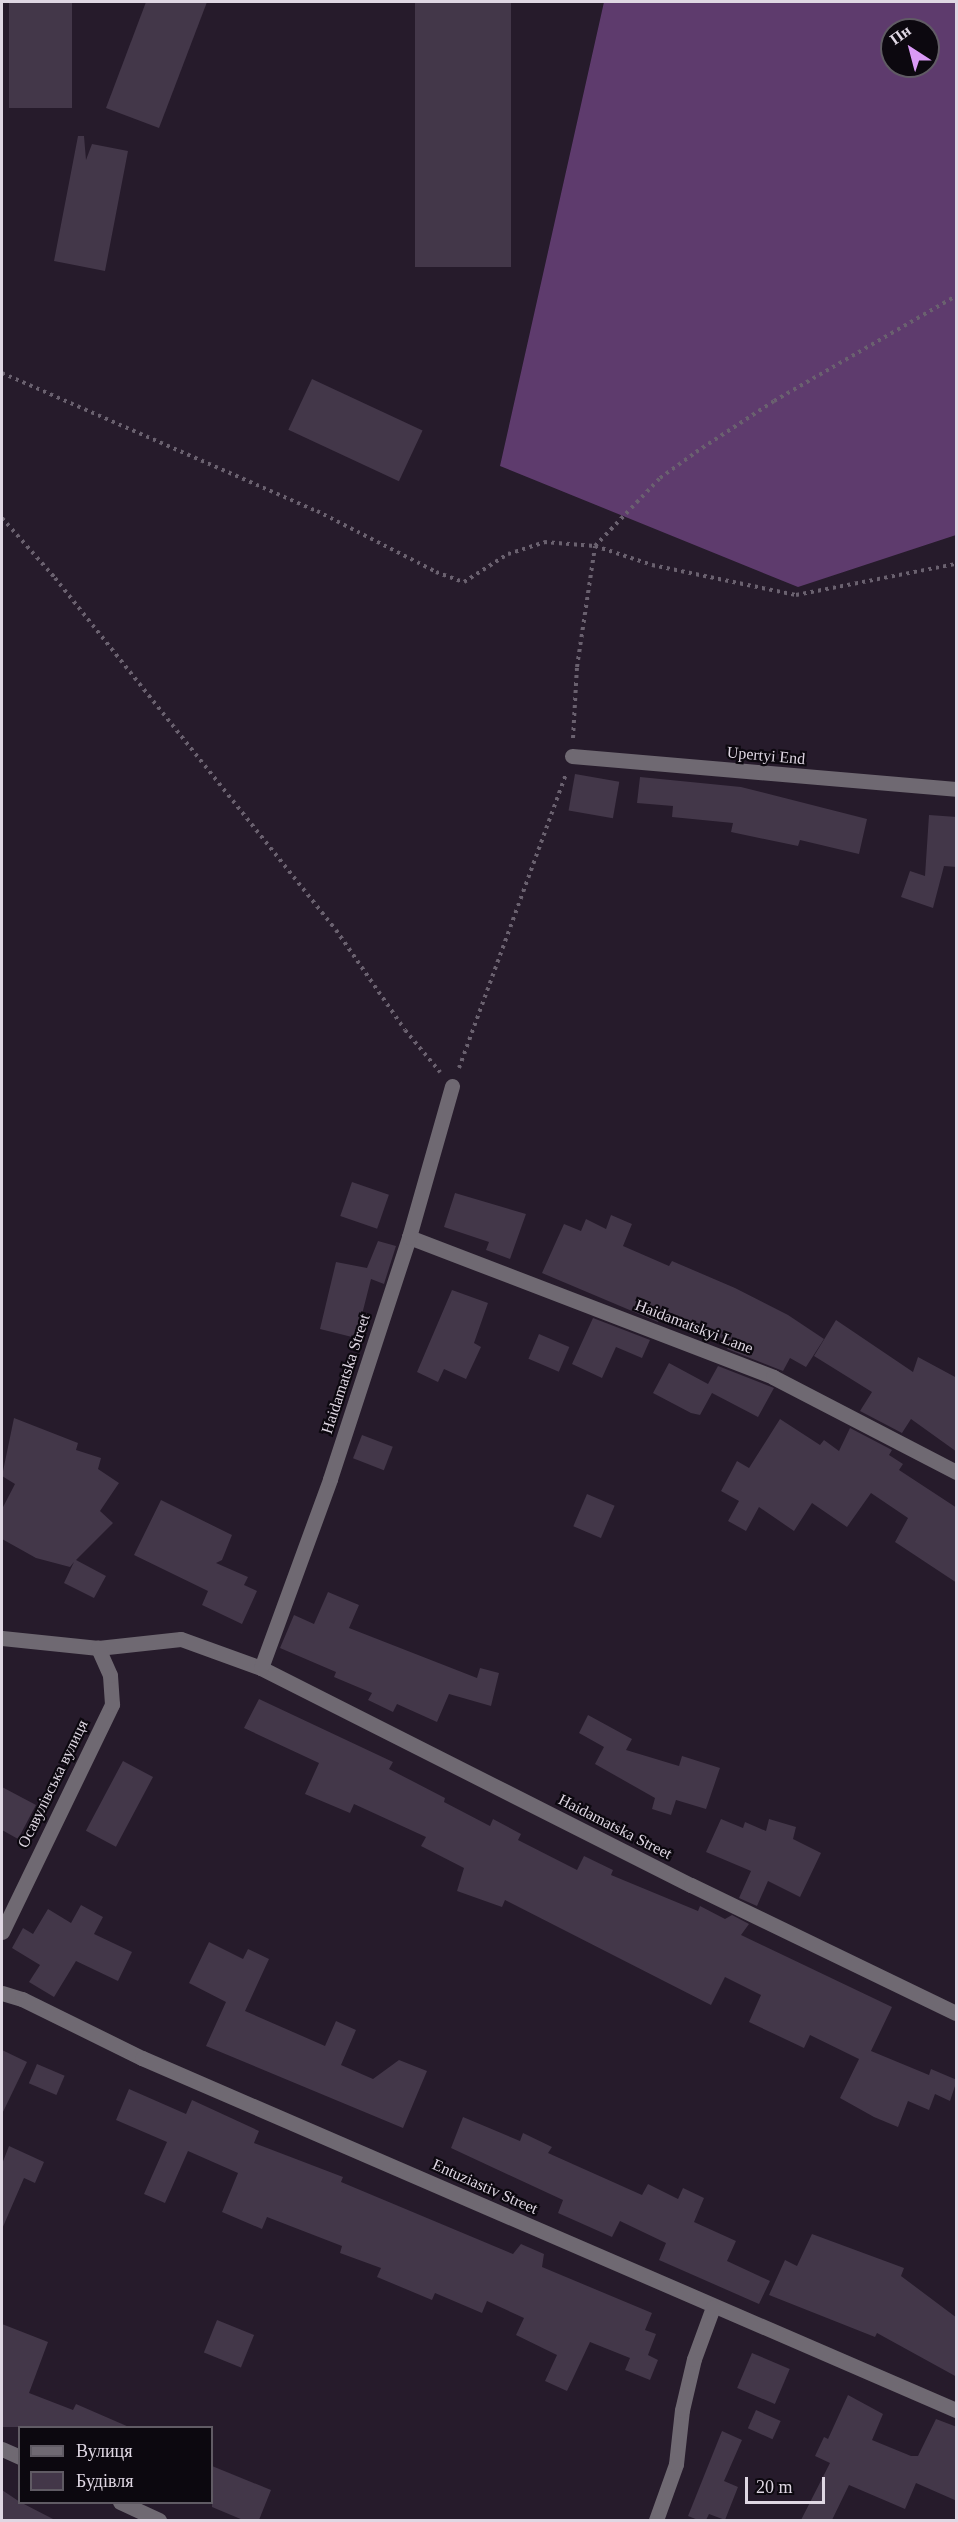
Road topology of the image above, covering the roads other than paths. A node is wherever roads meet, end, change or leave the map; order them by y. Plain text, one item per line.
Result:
1 (572, 756) road end
2 (957, 789) edge
3 (452, 1086) road end
4 (409, 1238) junction
5 (957, 1472) edge
6 (2, 1638) edge
7 (98, 1648) junction
8 (261, 1668) junction
9 (2, 1932) edge
10 (2, 1993) edge
11 (957, 2013) edge
12 (713, 2307) junction
13 (957, 2410) edge
14 (2, 2449) edge
15 (18, 2456) edge
16 (124, 2504) edge
17 (159, 2520) edge
18 (656, 2520) edge

1 - 2 street, Upertyi End
3 - 4 street, Haidamatska Street
4 - 5 street, Haidamatskyi Lane
4 - 8 street, Haidamatska Street
6 - 7 street, Haidamatska Street
7 - 8 street, Haidamatska Street
7 - 9 street, Осавулівська вулиця
8 - 11 street, Haidamatska Street
10 - 12 street, Entuziastiv Street
12 - 13 street, Entuziastiv Street
12 - 18 street
14 - 15 street
16 - 17 street

